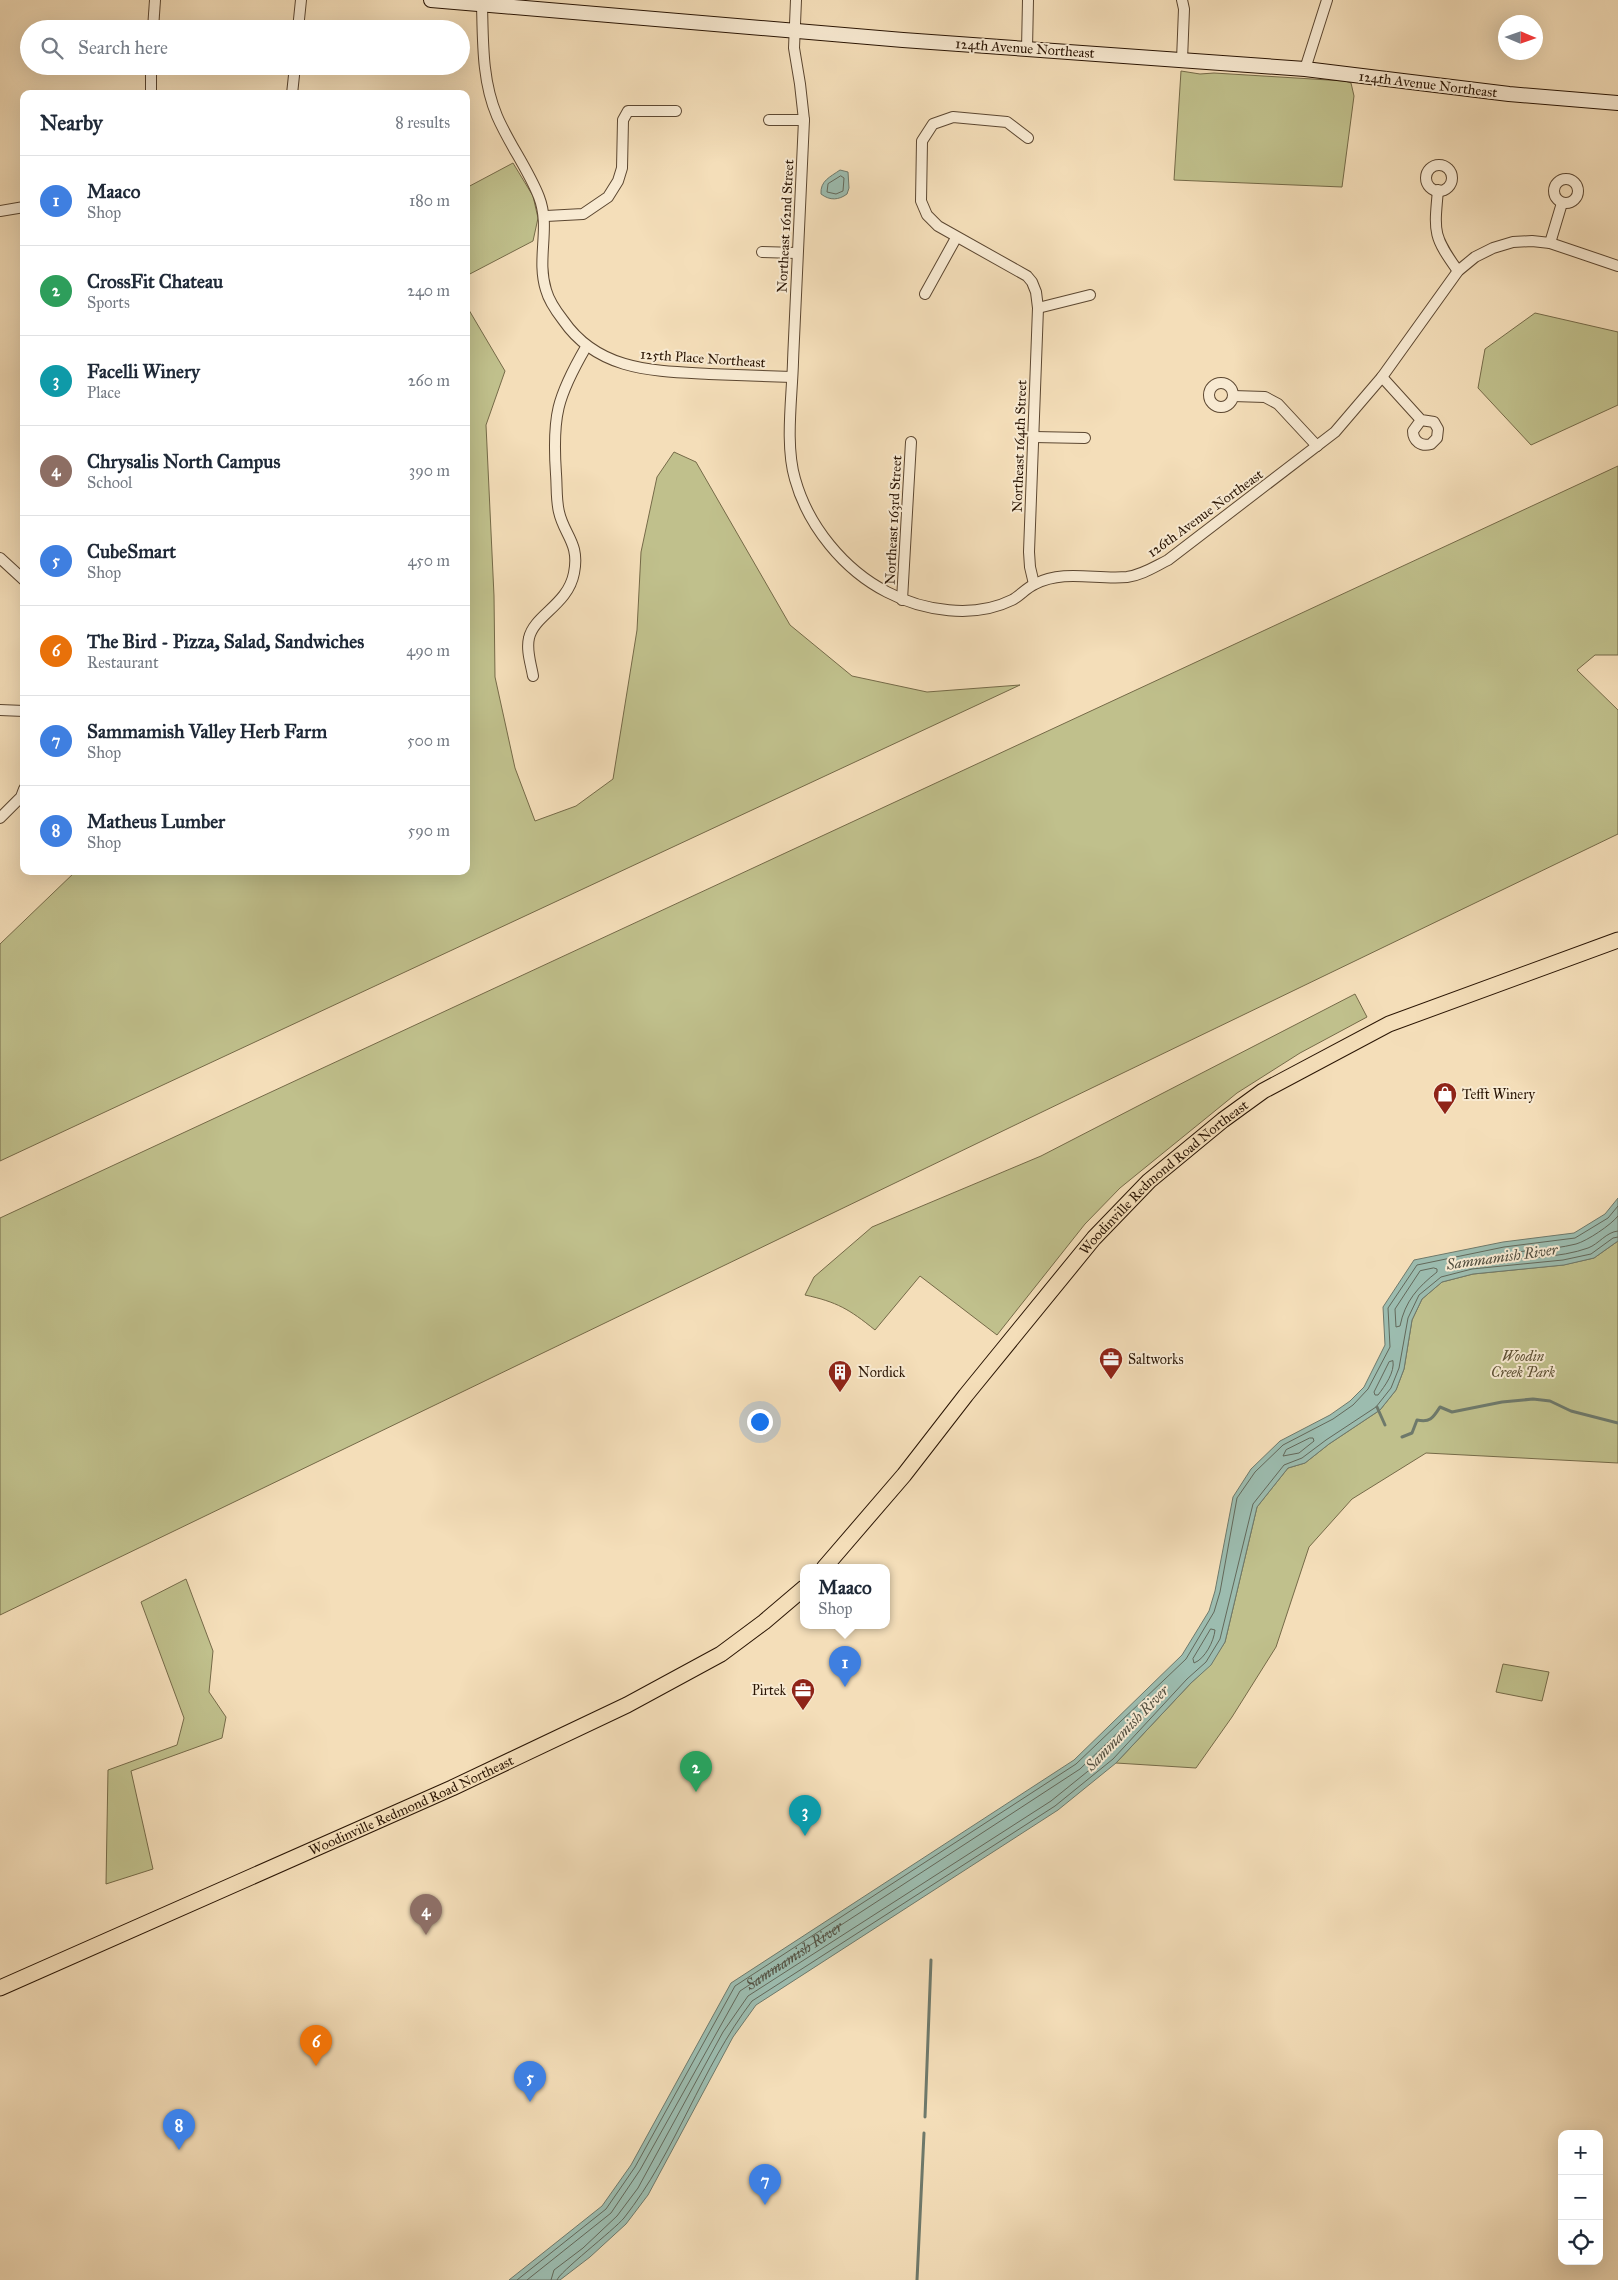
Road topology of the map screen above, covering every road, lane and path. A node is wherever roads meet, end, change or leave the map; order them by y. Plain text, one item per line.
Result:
1 (155, 0) edge
2 (301, 0) edge
3 (431, 0) edge
4 (796, 0) edge
5 (1028, 0) edge
6 (1182, 0) edge
7 (1326, 0) edge
8 (482, 2) edge
9 (154, 20) edge
10 (299, 20) edge
11 (794, 31) junction
12 (1027, 49) junction
13 (1182, 60) junction
14 (1305, 69) junction
15 (151, 75) edge
16 (294, 75) edge
17 (150, 90) edge
18 (292, 90) edge
19 (1618, 102) edge
20 (676, 111) dead end
21 (768, 120) dead end
22 (804, 120) junction
23 (1028, 138) dead end
24 (1438, 190) dead end
25 (1562, 203) dead end
26 (20, 208) edge
27 (0, 211) edge
28 (546, 216) junction
29 (956, 238) junction
30 (1550, 243) junction
31 (762, 252) dead end
32 (797, 252) junction
33 (1618, 266) edge
34 (1458, 271) junction
35 (925, 294) dead end
36 (1090, 295) dead end
37 (1038, 308) junction
38 (586, 347) junction
39 (792, 377) junction
40 (1382, 377) junction
41 (1233, 396) dead end
42 (1421, 420) dead end
43 (1034, 437) junction
44 (1085, 438) dead end
45 (911, 442) dead end
46 (1317, 446) junction
47 (791, 454) joint
48 (0, 558) edge
49 (20, 576) edge
50 (1034, 584) junction
51 (902, 600) junction
52 (533, 676) dead end
53 (0, 710) edge
54 (20, 711) edge
55 (20, 795) edge
56 (0, 818) edge
57 (1618, 940) edge
58 (827, 1564) edge
59 (800, 1591) edge
60 (0, 1988) edge

1 - 9 street
2 - 10 street
3 - 8 street, 124th Avenue Northeast
4 - 11 street, Northeast 162nd Street
5 - 12 street
6 - 13 street
7 - 14 street
8 - 11 street, 124th Avenue Northeast
8 - 28 street
11 - 12 street, 124th Avenue Northeast
11 - 22 street, Northeast 162nd Street
12 - 13 street, 124th Avenue Northeast
13 - 14 street, 124th Avenue Northeast
14 - 19 street, 124th Avenue Northeast
15 - 17 street
16 - 18 street
20 - 28 street
21 - 22 street
22 - 32 street, Northeast 162nd Street
23 - 29 street, Northeast 164th Street
24 - 34 street
25 - 30 street
26 - 27 street
28 - 38 street, 125th Place Northeast
29 - 35 street
29 - 37 street, Northeast 164th Street
30 - 33 street, 126th Avenue Northeast
30 - 34 street, 126th Avenue Northeast
31 - 32 street
32 - 39 street, Northeast 162nd Street
34 - 40 street, 126th Avenue Northeast
36 - 37 street
37 - 43 street, Northeast 164th Street
38 - 39 street, 125th Place Northeast
38 - 52 street
39 - 47 street, Northeast 162nd Street
40 - 42 street
40 - 46 street, 126th Avenue Northeast
41 - 46 street
43 - 44 street
43 - 50 street, Northeast 164th Street
45 - 51 street, Northeast 163rd Street
46 - 50 street, 126th Avenue Northeast
47 - 51 street, 126th Avenue Northeast
48 - 49 street
50 - 51 street, 126th Avenue Northeast
53 - 54 street
55 - 56 street
57 - 58 main road, Woodinville Redmond Road Northeast
59 - 60 main road, Woodinville Redmond Road Northeast

